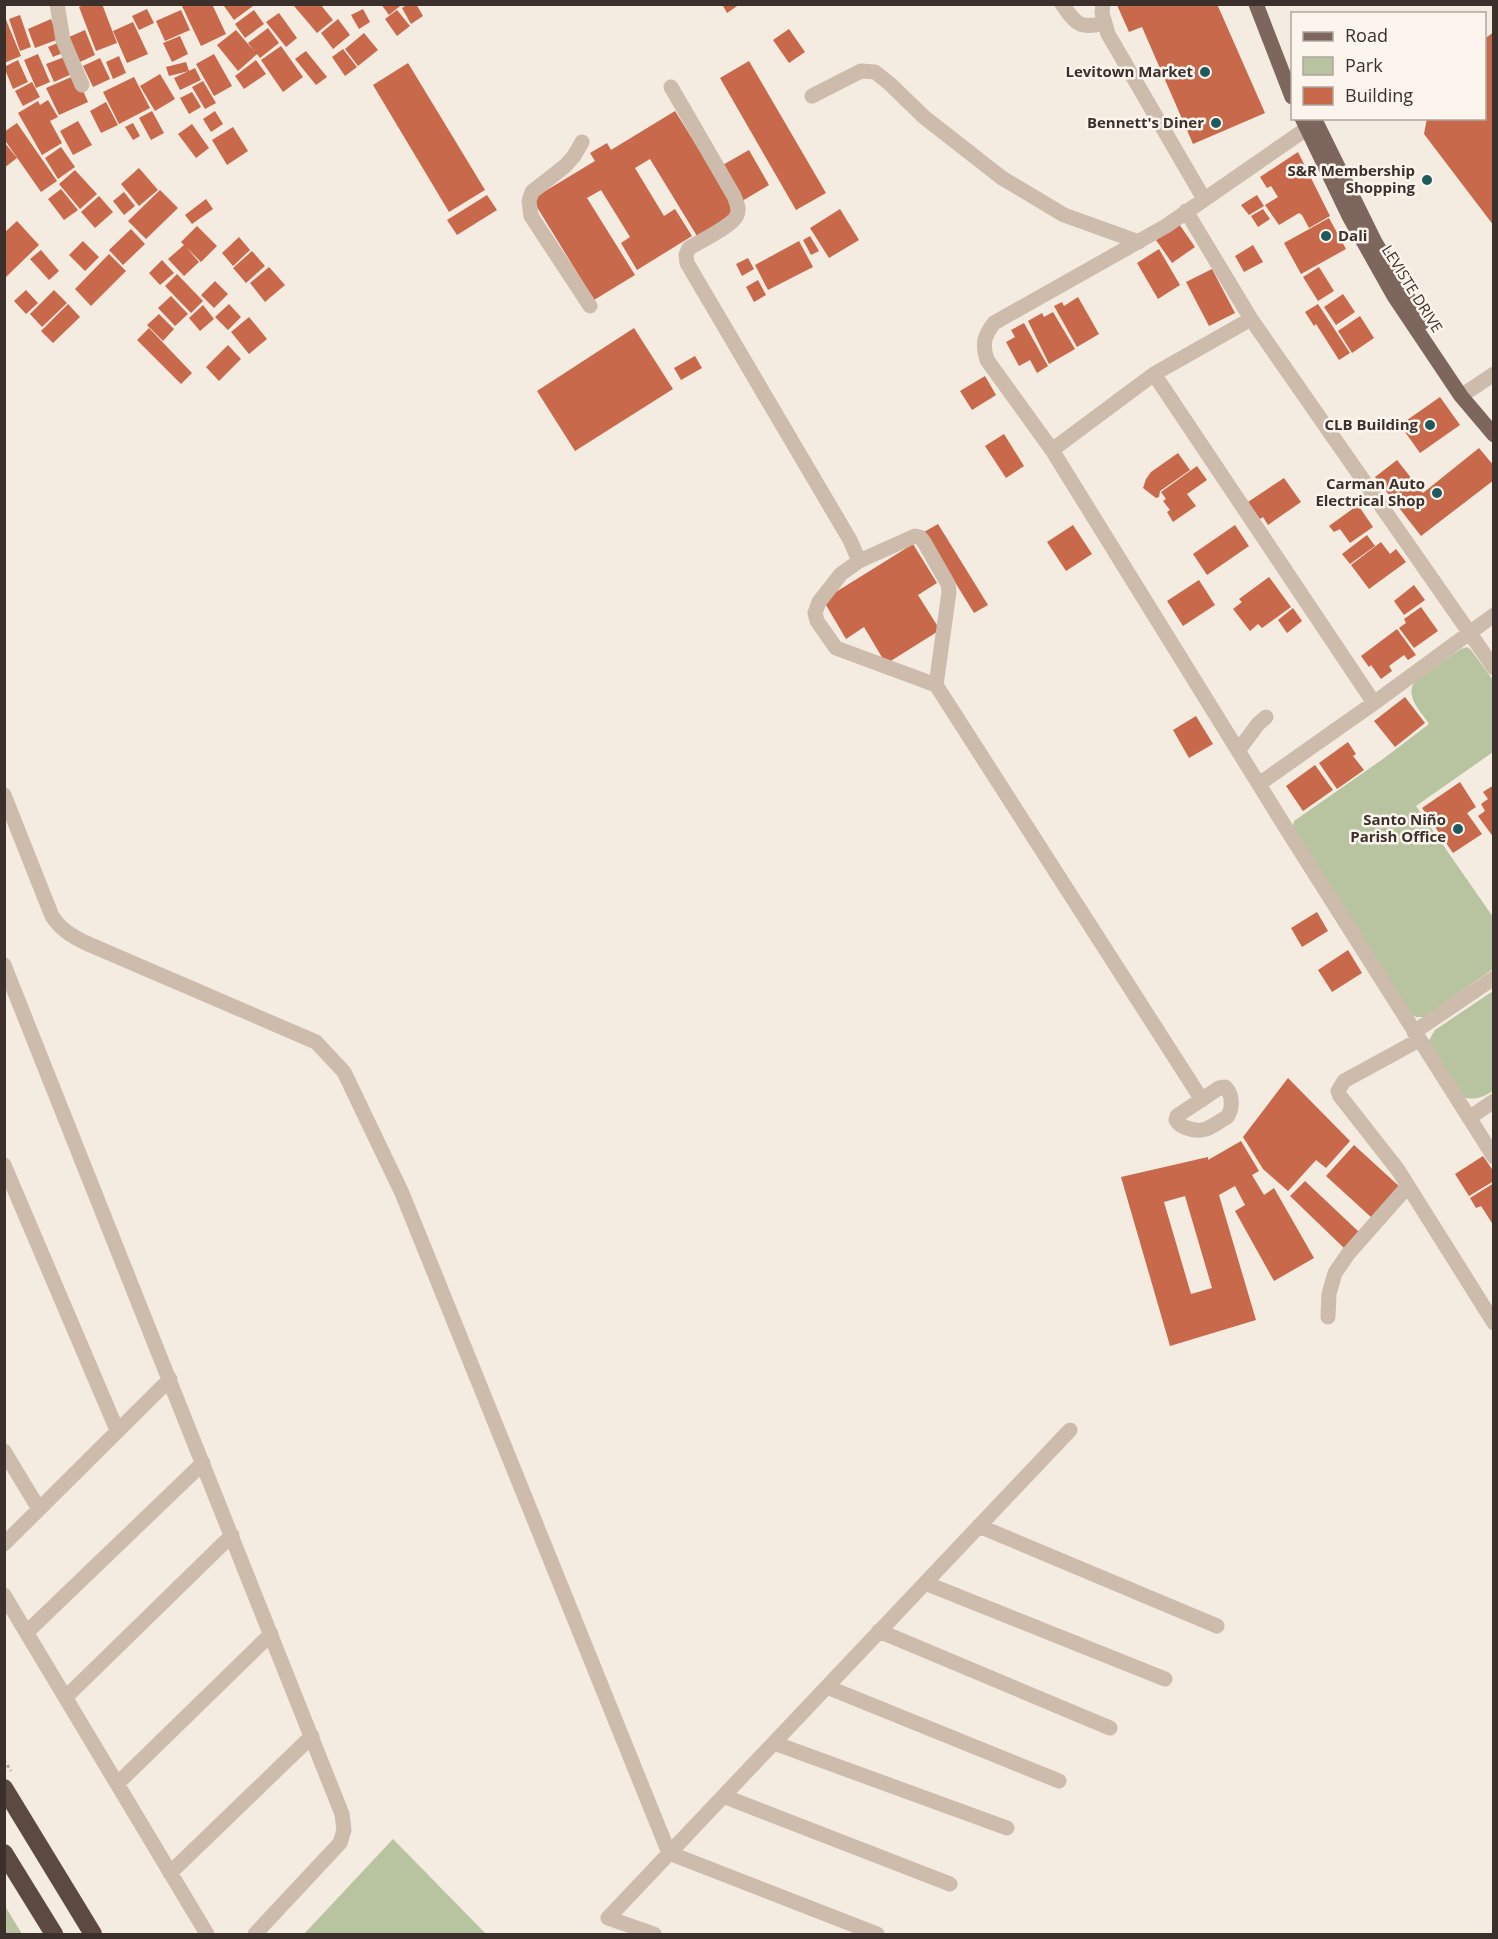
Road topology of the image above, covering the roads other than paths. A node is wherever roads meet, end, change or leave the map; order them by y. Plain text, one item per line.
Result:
1 (57, 4) edge
2 (1062, 4) edge
3 (1103, 4) edge
4 (1256, 4) edge
5 (1266, 4) edge
6 (1104, 23) junction
7 (1291, 67) edge
8 (82, 85) dead end
9 (671, 87) dead end
10 (1291, 92) edge
11 (812, 96) dead end
12 (1307, 122) edge
13 (582, 142) dead end
14 (1204, 199) junction
15 (1186, 212) junction
16 (1139, 242) junction
17 (590, 306) dead end
18 (1251, 319) junction
19 (1494, 374) edge
20 (1154, 375) junction
21 (1464, 394) junction
22 (1494, 434) edge
23 (1052, 450) junction
24 (859, 561) junction
25 (1494, 615) edge
26 (1468, 632) junction
27 (1494, 668) edge
28 (936, 685) junction
29 (1374, 702) junction
30 (1266, 717) dead end
31 (1238, 751) junction
32 (1259, 784) junction
33 (4, 795) edge
34 (6, 974) edge
35 (1494, 978) edge
36 (1417, 1036) junction
37 (1202, 1100) dead end
38 (1494, 1101) edge
39 (1469, 1118) junction
40 (1494, 1157) edge
41 (4, 1165) edge
42 (1408, 1186) junction
43 (1328, 1317) dead end
44 (1494, 1323) edge
45 (170, 1379) junction
46 (117, 1430) junction
47 (1070, 1430) dead end
48 (4, 1451) edge
49 (203, 1463) junction
50 (39, 1509) junction
51 (979, 1526) junction
52 (232, 1534) junction
53 (4, 1544) edge
54 (925, 1583) junction
55 (4, 1594) edge
56 (1217, 1626) dead end
57 (879, 1631) junction
58 (27, 1632) junction
59 (271, 1634) junction
60 (1165, 1679) dead end
61 (827, 1687) junction
62 (66, 1697) junction
63 (1110, 1728) dead end
64 (312, 1736) junction
65 (774, 1743) junction
66 (1059, 1781) dead end
67 (117, 1784) junction
68 (4, 1788) edge
69 (723, 1797) junction
70 (1007, 1828) dead end
71 (4, 1853) edge
72 (669, 1853) junction
73 (170, 1873) junction
74 (950, 1884) dead end
75 (54, 1935) edge
76 (93, 1935) edge
77 (207, 1935) edge
78 (255, 1935) edge
79 (654, 1935) edge
80 (877, 1935) edge

1 - 8 street
2 - 6 street
3 - 6 street
4 - 10 main road
5 - 7 main road
6 - 14 street
9 - 24 street
11 - 16 street
12 - 14 street
12 - 21 main road, LEVISTE DRIVE
13 - 17 street
14 - 15 street
15 - 16 street
15 - 18 street
16 - 23 street
18 - 20 street
18 - 26 street
19 - 21 street
20 - 23 street
20 - 29 street
21 - 22 main road, LEVISTE DRIVE
23 - 31 street
24 - 28 street
24 - 28 street
25 - 26 street
26 - 27 street
26 - 29 street
28 - 37 street
29 - 32 street
30 - 31 street
31 - 32 street
32 - 36 street
33 - 72 street
34 - 45 street
35 - 36 street
36 - 39 street
36 - 42 street
38 - 39 street
39 - 40 street
41 - 46 street
42 - 43 street
42 - 44 street
45 - 46 street
45 - 49 street
46 - 50 street
47 - 51 street
48 - 50 street
49 - 52 street
49 - 58 street
50 - 53 street
51 - 54 street
51 - 56 street
52 - 59 street
52 - 62 street
54 - 57 street
54 - 60 street
55 - 58 street
57 - 61 street
57 - 63 street
58 - 62 street
59 - 64 street
59 - 67 street
61 - 65 street
61 - 66 street
62 - 67 street
64 - 73 street
64 - 78 street
65 - 69 street
65 - 70 street
67 - 73 street
68 - 76 highway
69 - 72 street
69 - 74 street
71 - 75 highway
72 - 79 street
72 - 80 street
73 - 77 street

